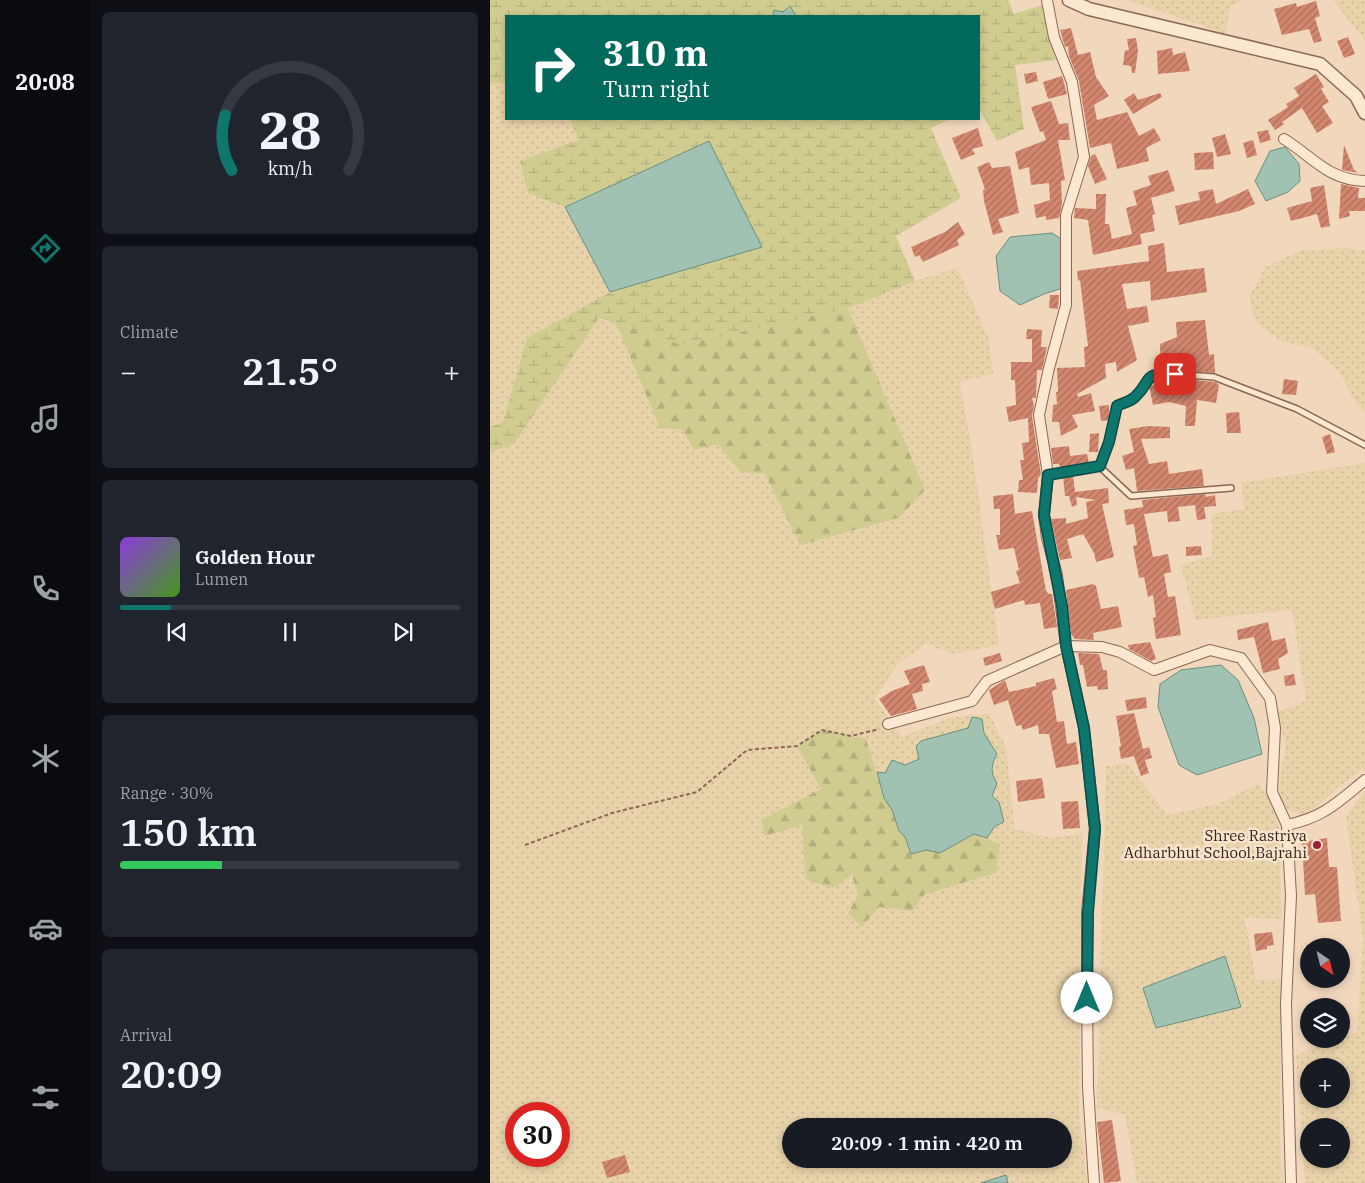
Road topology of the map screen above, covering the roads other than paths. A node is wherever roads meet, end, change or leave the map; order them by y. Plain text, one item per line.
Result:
1 (1047, 0) edge
2 (1070, 0) edge
3 (1365, 113) edge
4 (1284, 139) dead end
5 (1365, 181) edge
6 (1365, 445) edge
7 (1100, 466) junction
8 (1048, 475) junction
9 (1231, 488) dead end
10 (1066, 646) junction
11 (888, 724) road end
12 (1365, 780) edge
13 (1287, 825) junction
14 (1094, 1183) edge
15 (1291, 1183) edge

1 - 8 street
2 - 3 street
4 - 5 street
6 - 7 lane
7 - 8 lane
7 - 9 lane
8 - 10 street
10 - 11 street
10 - 13 street
10 - 14 street
12 - 13 street
13 - 15 street

